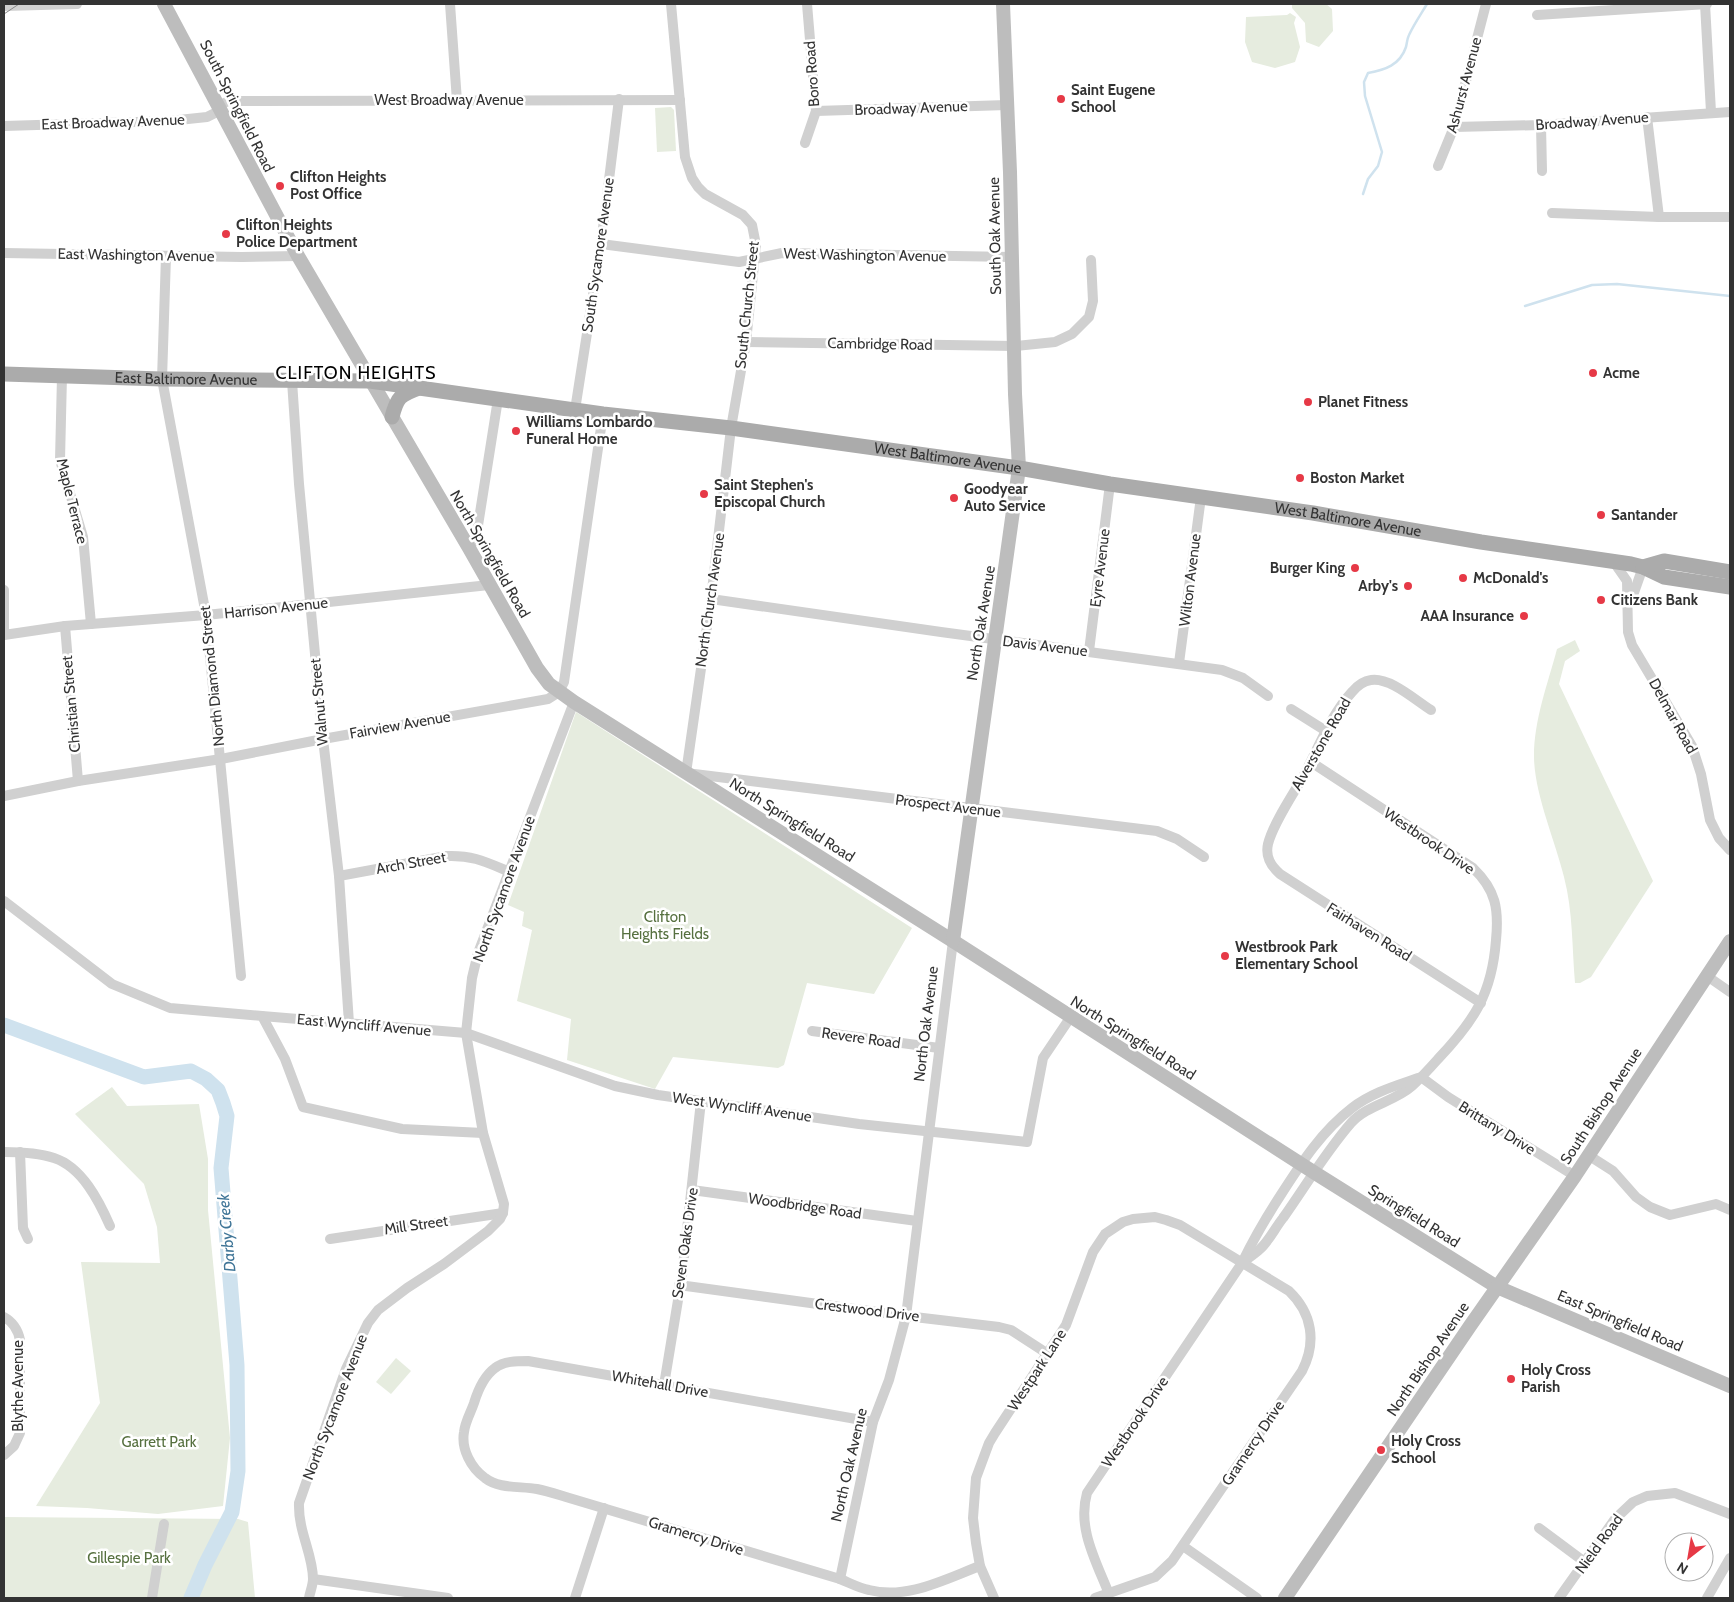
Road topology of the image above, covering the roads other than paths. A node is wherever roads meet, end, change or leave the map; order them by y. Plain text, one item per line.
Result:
1 (77, 4) edge
2 (164, 4) edge
3 (450, 4) edge
4 (671, 4) edge
5 (807, 4) edge
6 (1004, 4) edge
7 (1486, 4) edge
8 (1706, 4) edge
9 (4, 6) edge
10 (1536, 16) dead end
11 (619, 99) junction
12 (457, 100) junction
13 (680, 100) junction
14 (1007, 105) junction
15 (220, 108) junction
16 (816, 111) junction
17 (1711, 112) junction
18 (1730, 112) edge
19 (1648, 117) junction
20 (1541, 125) junction
21 (4, 126) edge
22 (1454, 127) junction
23 (805, 143) dead end
24 (1438, 166) dead end
25 (1542, 172) dead end
26 (1552, 213) dead end
27 (1660, 217) junction
28 (1730, 217) edge
29 (601, 244) junction
30 (4, 253) edge
31 (166, 256) junction
32 (298, 256) junction
33 (1012, 257) junction
34 (755, 258) junction
35 (1091, 260) dead end
36 (746, 342) junction
37 (1014, 346) junction
38 (4, 374) edge
39 (62, 376) junction
40 (162, 379) junction
41 (292, 381) junction
42 (370, 381) junction
43 (421, 388) junction
44 (498, 399) junction
45 (575, 410) junction
46 (603, 414) junction
47 (392, 417) junction
48 (731, 428) junction
49 (1018, 468) junction
50 (1110, 484) junction
51 (1201, 497) junction
52 (469, 548) junction
53 (1612, 561) junction
54 (1643, 567) junction
55 (1730, 572) edge
56 (489, 584) junction
57 (1730, 587) edge
58 (4, 590) edge
59 (711, 599) junction
60 (310, 604) junction
61 (1628, 609) junction
62 (206, 615) junction
63 (92, 624) junction
64 (65, 626) junction
65 (4, 635) edge
66 (994, 639) junction
67 (1089, 651) junction
68 (1179, 663) junction
69 (559, 692) junction
70 (1268, 696) dead end
71 (574, 702) junction
72 (1291, 709) dead end
73 (1431, 710) dead end
74 (1326, 731) junction
75 (323, 739) junction
76 (221, 759) junction
77 (1311, 762) junction
78 (686, 772) junction
79 (78, 781) junction
80 (4, 796) edge
81 (972, 808) junction
82 (1730, 850) edge
83 (1267, 853) joint
84 (1204, 858) dead end
85 (510, 872) junction
86 (339, 876) junction
87 (4, 901) edge
88 (953, 941) junction
89 (1730, 942) edge
90 (241, 976) dead end
91 (1707, 976) junction
92 (1730, 992) edge
93 (1481, 1003) junction
94 (262, 1016) junction
95 (1070, 1018) junction
96 (349, 1023) junction
97 (812, 1031) dead end
98 (466, 1033) junction
99 (939, 1048) junction
100 (1421, 1077) junction
101 (701, 1101) junction
102 (929, 1132) junction
103 (483, 1133) junction
104 (4, 1152) edge
105 (20, 1152) junction
106 (1588, 1156) junction
107 (1300, 1164) junction
108 (1314, 1173) junction
109 (1575, 1176) junction
110 (692, 1190) junction
111 (1730, 1210) edge
112 (503, 1213) junction
113 (917, 1221) junction
114 (110, 1226) dead end
115 (28, 1239) dead end
116 (330, 1239) dead end
117 (1242, 1263) junction
118 (679, 1285) junction
119 (1497, 1287) junction
120 (906, 1316) junction
121 (4, 1317) edge
122 (1048, 1354) junction
123 (664, 1385) junction
124 (1730, 1386) edge
125 (472, 1409) joint
126 (873, 1422) junction
127 (4, 1456) edge
128 (604, 1508) junction
129 (1730, 1514) edge
130 (164, 1524) dead end
131 (1539, 1528) dead end
132 (1183, 1546) junction
133 (1730, 1558) edge
134 (1586, 1563) junction
135 (980, 1566) junction
136 (313, 1579) junction
137 (840, 1579) junction
138 (1108, 1594) junction
139 (406, 1595) edge
140 (152, 1598) edge
141 (309, 1598) edge
142 (448, 1598) edge
143 (576, 1598) edge
144 (994, 1598) edge
145 (1095, 1598) edge
146 (1257, 1598) edge
147 (1284, 1598) edge
148 (1560, 1598) edge
149 (1706, 1598) edge

1 - 9 street
2 - 15 main road, South Springfield Road
3 - 12 street
4 - 13 street, South Church Street
5 - 16 street, Boro Road
6 - 14 main road, South Oak Avenue
7 - 22 street, Ashurst Avenue
8 - 10 street
8 - 17 street
11 - 12 street, West Broadway Avenue
11 - 13 street, West Broadway Avenue
11 - 29 street, South Sycamore Avenue
12 - 15 street, West Broadway Avenue
13 - 34 street, South Church Street
14 - 16 street, Broadway Avenue
14 - 33 main road, South Oak Avenue
15 - 21 street, East Broadway Avenue
15 - 32 main road, South Springfield Road
16 - 23 street, Boro Road
17 - 18 street, Broadway Avenue
17 - 19 street, Broadway Avenue
19 - 20 street, Broadway Avenue
19 - 27 street
20 - 22 street, Broadway Avenue
20 - 25 street
22 - 24 street, Ashurst Avenue
26 - 27 street
27 - 28 street
29 - 34 street, West Washington Avenue
29 - 45 street, South Sycamore Avenue
30 - 31 street, East Washington Avenue
31 - 32 street, East Washington Avenue
31 - 40 street, North Diamond Street
32 - 42 main road, South Springfield Road
33 - 34 street, West Washington Avenue
33 - 37 main road, South Oak Avenue
34 - 36 street, South Church Street
35 - 37 street, Cambridge Road
36 - 37 street, Cambridge Road
36 - 48 street, South Church Street
37 - 49 main road, South Oak Avenue
38 - 39 main road, East Baltimore Avenue
39 - 40 main road, East Baltimore Avenue
39 - 63 street, Maple Terrace
40 - 41 main road, East Baltimore Avenue
40 - 62 street, North Diamond Street
41 - 42 main road, East Baltimore Avenue
41 - 60 street, Walnut Street
42 - 43 main road, West Baltimore Avenue
42 - 47 main road, North Springfield Road
43 - 44 main road, West Baltimore Avenue
43 - 47 main road
44 - 45 main road, West Baltimore Avenue
44 - 52 street
45 - 46 main road, West Baltimore Avenue
46 - 48 main road, West Baltimore Avenue
46 - 69 street
47 - 52 main road, North Springfield Road
48 - 49 main road, West Baltimore Avenue
48 - 59 street, North Church Avenue
49 - 50 main road, West Baltimore Avenue
49 - 66 main road, North Oak Avenue
50 - 51 main road, West Baltimore Avenue
50 - 67 street, Eyre Avenue
51 - 53 main road, West Baltimore Avenue
51 - 68 street, Wilton Avenue
52 - 56 main road, North Springfield Road
53 - 54 main road, West Baltimore Avenue
53 - 61 street, Delmar Road
54 - 55 main road
54 - 57 main road
54 - 61 street, Delmar Road
56 - 60 street, Harrison Avenue
56 - 69 main road, North Springfield Road
58 - 65 street
59 - 66 street, Davis Avenue
59 - 78 street, North Church Avenue
60 - 62 street, Harrison Avenue
60 - 75 street, Walnut Street
61 - 82 street, Delmar Road
62 - 63 street, Harrison Avenue
62 - 76 street, North Diamond Street
63 - 64 street, Harrison Avenue
64 - 65 street, Harrison Avenue
64 - 79 street, Christian Street
66 - 67 street, Davis Avenue
66 - 81 main road, North Oak Avenue
67 - 68 street, Davis Avenue
68 - 70 street, Davis Avenue
69 - 71 main road, North Springfield Road
69 - 75 street, Fairview Avenue
71 - 78 main road, North Springfield Road
71 - 85 street, North Sycamore Avenue
72 - 74 street
73 - 74 street, Alverstone Road
74 - 77 street, Alverstone Road
75 - 76 street, Fairview Avenue
75 - 86 street, Walnut Street
76 - 79 street, Fairview Avenue
76 - 90 street, North Diamond Street
77 - 83 street, Alverstone Road
77 - 93 street, Westbrook Drive
78 - 81 street, Prospect Avenue
78 - 88 main road, North Springfield Road
79 - 80 street, Fairview Avenue
81 - 84 street, Prospect Avenue
81 - 88 main road, North Oak Avenue
83 - 93 street, Fairhaven Road
85 - 86 street, Arch Street
85 - 98 street, North Sycamore Avenue
86 - 96 street, Walnut Street
87 - 94 street, East Wyncliff Avenue
88 - 95 main road, North Springfield Road
88 - 99 street, North Oak Avenue
89 - 91 main road, South Bishop Avenue
91 - 92 street
91 - 106 main road, South Bishop Avenue
93 - 100 street, Westbrook Drive
94 - 96 street, East Wyncliff Avenue
94 - 103 street
95 - 102 street, West Wyncliff Avenue
95 - 107 main road, North Springfield Road
96 - 98 street, East Wyncliff Avenue
97 - 99 street, Revere Road
98 - 101 street, West Wyncliff Avenue
98 - 103 street, North Sycamore Avenue
99 - 102 street, North Oak Avenue
100 - 107 street, Westbrook Drive
100 - 108 street, Westbrook Drive
100 - 109 street, Brittany Drive
101 - 102 street, West Wyncliff Avenue
101 - 110 street, Seven Oaks Drive
102 - 113 street, North Oak Avenue
103 - 112 street, North Sycamore Avenue
104 - 105 street
105 - 114 street
105 - 115 street
106 - 109 main road, South Bishop Avenue
106 - 111 street
107 - 108 main road, North Springfield Road
107 - 117 street, Westbrook Drive
108 - 117 street, Westbrook Drive
108 - 119 main road, Springfield Road
109 - 119 main road, South Bishop Avenue
110 - 113 street, Woodbridge Road
110 - 118 street, Seven Oaks Drive
112 - 116 street, Mill Street
112 - 136 street, North Sycamore Avenue
113 - 120 street, North Oak Avenue
117 - 122 street, Westpark Lane
117 - 132 street, Gramercy Drive
117 - 138 street, Westbrook Drive
118 - 120 street, Crestwood Drive
118 - 123 street, Seven Oaks Drive
119 - 124 main road, East Springfield Road
119 - 147 main road, North Bishop Avenue
120 - 122 street, Crestwood Drive
120 - 126 street, North Oak Avenue
121 - 127 street, Blythe Avenue
122 - 135 street, Westpark Lane
123 - 125 street, Whitehall Drive
123 - 126 street, Whitehall Drive
125 - 128 street, Gramercy Drive
126 - 137 street, North Oak Avenue
128 - 137 street, Gramercy Drive
128 - 143 street
129 - 134 street, Nield Road
130 - 140 street
131 - 134 street
132 - 138 street, Gramercy Drive
132 - 146 street
133 - 149 street
134 - 148 street, Nield Road
135 - 137 street, Gramercy Drive
135 - 144 street, Westpark Lane
136 - 139 street
136 - 141 street, North Sycamore Avenue
138 - 145 street, Gramercy Drive
139 - 142 street

